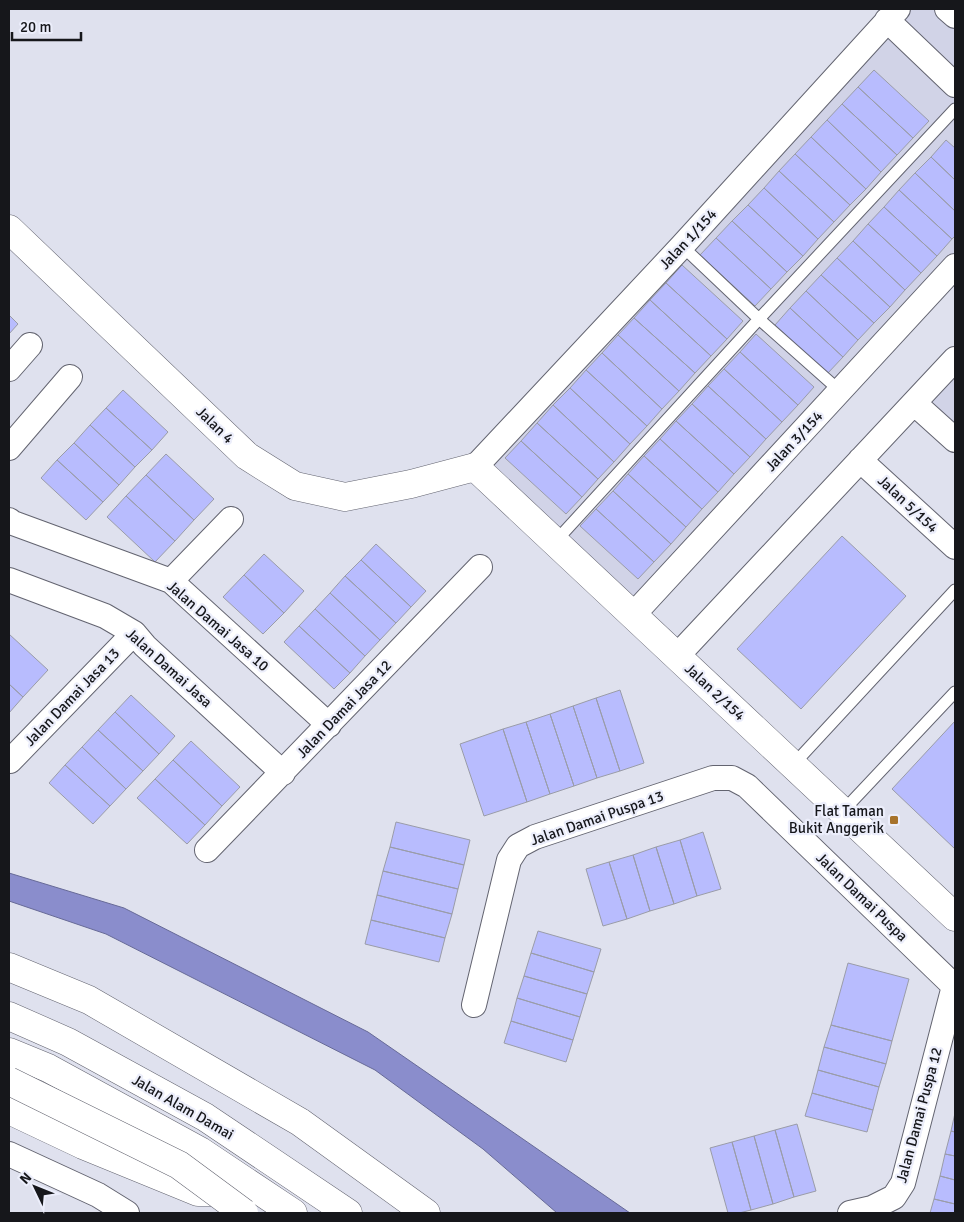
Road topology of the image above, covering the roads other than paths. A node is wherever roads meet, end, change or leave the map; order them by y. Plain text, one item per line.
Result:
1 (947, 9) edge
2 (893, 15) edge
3 (955, 16) edge
4 (955, 85) edge
5 (955, 109) edge
6 (9, 229) edge
7 (682, 246) junction
8 (955, 266) edge
9 (759, 319) junction
10 (30, 345) dead end
11 (955, 359) edge
12 (9, 369) edge
13 (70, 377) dead end
14 (840, 391) junction
15 (914, 403) junction
16 (955, 440) edge
17 (9, 448) edge
18 (860, 460) junction
19 (475, 467) junction
20 (231, 518) dead end
21 (9, 520) edge
22 (555, 542) junction
23 (955, 548) edge
24 (480, 567) dead end
25 (9, 580) edge
26 (170, 582) junction
27 (955, 590) edge
28 (633, 615) junction
29 (134, 633) junction
30 (677, 656) junction
31 (955, 692) edge
32 (329, 725) junction
33 (10, 761) edge
34 (793, 765) junction
35 (283, 773) junction
36 (747, 786) joint
37 (843, 811) junction
38 (207, 850) dead end
39 (955, 917) edge
40 (9, 967) edge
41 (955, 987) edge
42 (474, 1005) dead end
43 (9, 1016) edge
44 (9, 1052) edge
45 (9, 1081) edge
46 (9, 1110) edge
47 (9, 1154) edge
48 (262, 1192) junction
49 (127, 1213) edge
50 (244, 1213) edge
51 (293, 1213) edge
52 (348, 1213) edge
53 (426, 1213) edge
54 (850, 1213) edge

1 - 3 street
2 - 4 street
2 - 7 street, Jalan 1/154
5 - 9 lane
6 - 19 main road, Jalan 4
7 - 9 lane
7 - 19 street, Jalan 1/154
8 - 14 street, Jalan 3/154
9 - 14 lane
9 - 22 lane
10 - 12 street
11 - 15 street
13 - 17 street
14 - 28 street, Jalan 3/154
15 - 16 street
15 - 18 street
18 - 23 street, Jalan 5/154
18 - 30 street
19 - 22 main road, Jalan 2/154
20 - 26 street
21 - 26 street, Jalan Damai Jasa 10
22 - 28 main road, Jalan 2/154
24 - 32 street, Jalan Damai Jasa 12
25 - 29 street, Jalan Damai Jasa
26 - 32 street, Jalan Damai Jasa 10
27 - 34 lane
28 - 30 main road, Jalan 2/154
29 - 33 street, Jalan Damai Jasa 13
29 - 35 street, Jalan Damai Jasa
30 - 34 main road, Jalan 2/154
31 - 37 lane
32 - 35 street, Jalan Damai Jasa 12
34 - 37 main road, Jalan 2/154
35 - 38 street, Jalan Damai Jasa 12
36 - 41 street, Jalan Damai Puspa
36 - 42 street, Jalan Damai Puspa 13
37 - 39 main road, Jalan 2/154
40 - 53 main road
41 - 54 street, Jalan Damai Puspa 12
43 - 52 main road, Jalan Alam Damai
44 - 48 main road, Jalan Alam Damai
45 - 50 main road, bridge
46 - 48 main road
47 - 49 street
48 - 51 main road, Jalan Alam Damai

